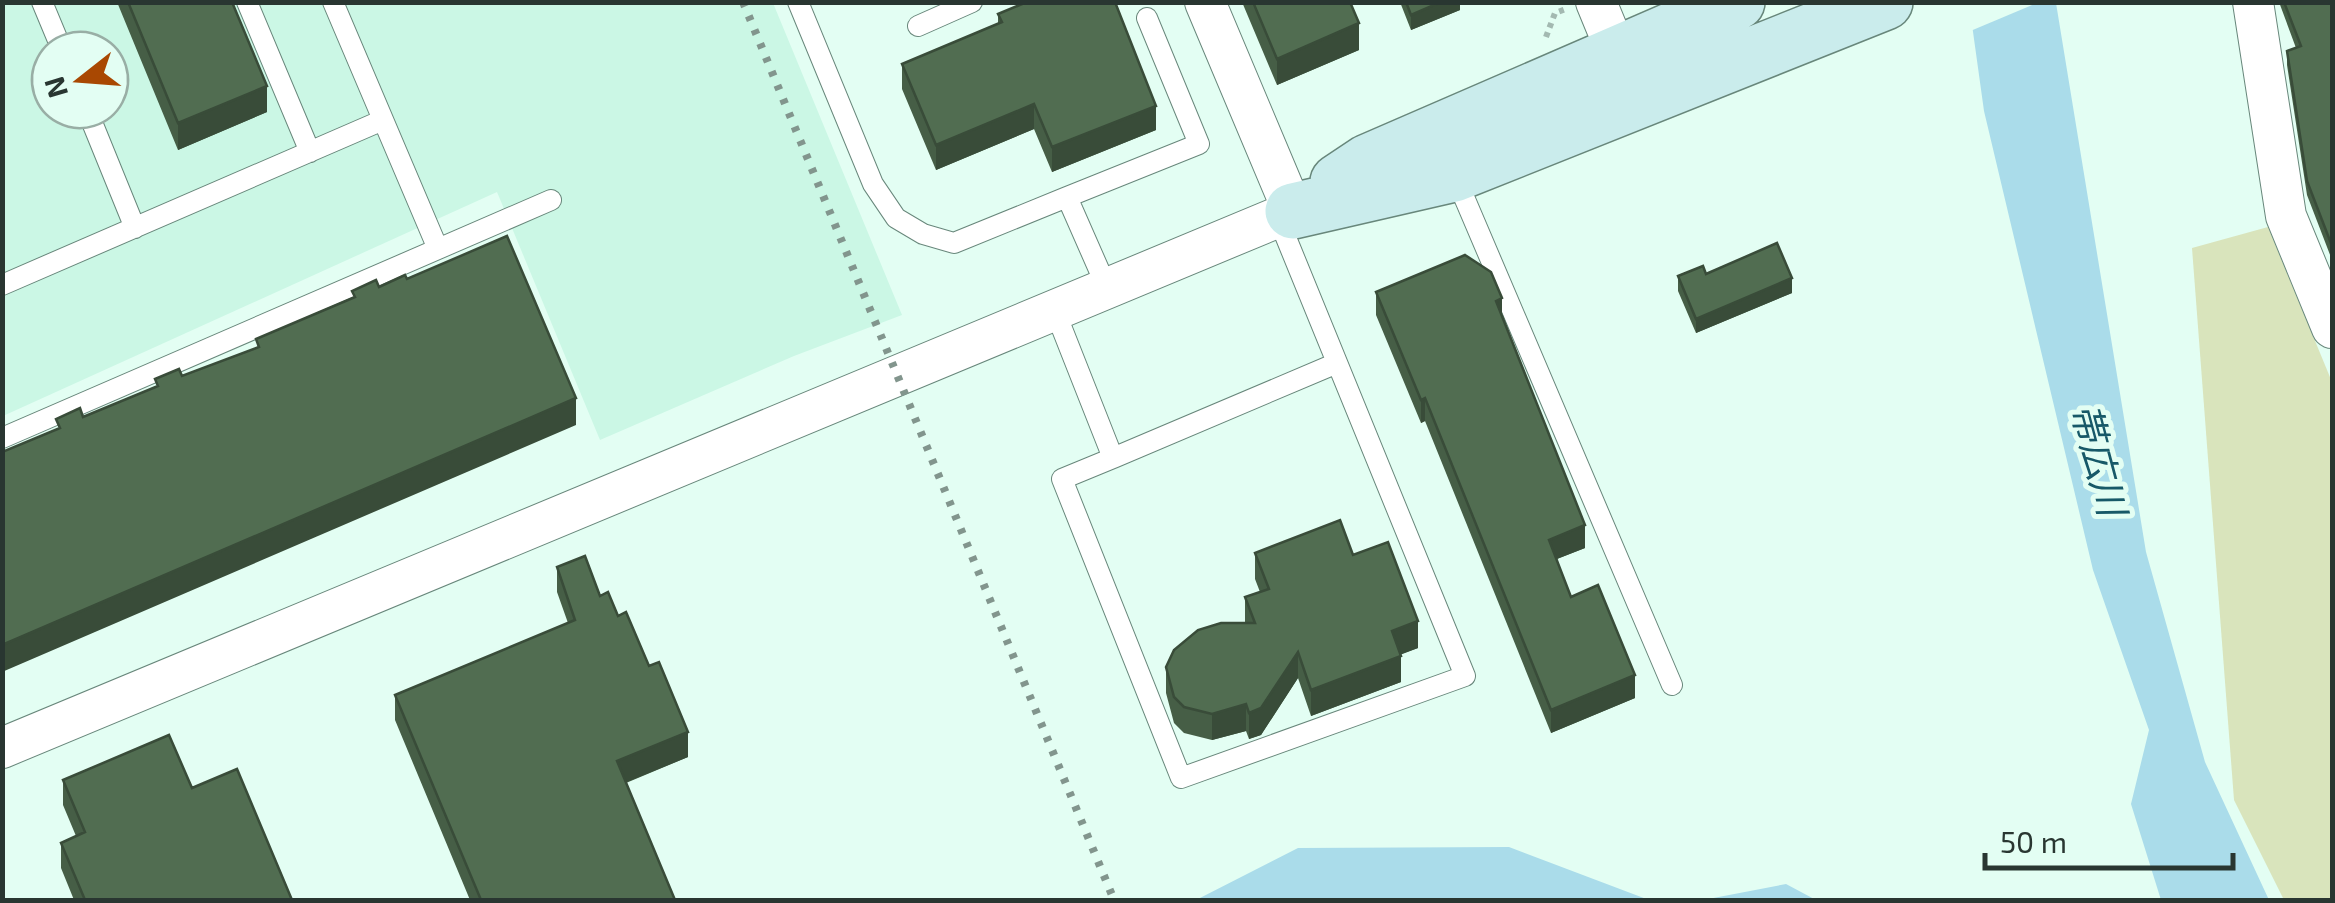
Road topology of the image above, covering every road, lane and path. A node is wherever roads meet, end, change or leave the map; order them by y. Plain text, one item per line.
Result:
1 (42, 2) edge
2 (247, 2) edge
3 (333, 2) edge
4 (798, 2) edge
5 (972, 2) edge
6 (1205, 2) edge
7 (1596, 2) edge
8 (1737, 2) edge
9 (1885, 2) edge
10 (2252, 2) edge
11 (1147, 18) dead end
12 (918, 26) dead end
13 (54, 30) edge
14 (1617, 53) junction
15 (1639, 104) junction
16 (383, 120) junction
17 (95, 130) edge
18 (310, 152) junction
19 (1454, 174) junction
20 (1068, 197) junction
21 (551, 200) dead end
22 (1286, 215) junction
23 (135, 228) junction
24 (438, 250) junction
25 (2, 285) edge
26 (1108, 288) junction
27 (1054, 310) junction
28 (2332, 328) edge
29 (1337, 364) junction
30 (2, 438) edge
31 (1113, 458) junction
32 (1672, 685) dead end
33 (3, 748) edge

1 - 13 lane
2 - 18 lane
3 - 16 lane
4 - 20 lane
5 - 12 lane
6 - 22 street
7 - 14 street
8 - 14 street
9 - 15 street
10 - 28 street
11 - 20 lane
14 - 15 street
14 - 22 street
15 - 19 street
16 - 18 lane
16 - 24 lane
17 - 23 lane
18 - 23 lane
19 - 22 street
19 - 32 lane
20 - 26 lane
21 - 24 lane
22 - 26 street
22 - 29 lane
23 - 25 lane
24 - 30 lane
26 - 27 street
27 - 31 lane
27 - 33 street
29 - 31 lane
29 - 31 lane

